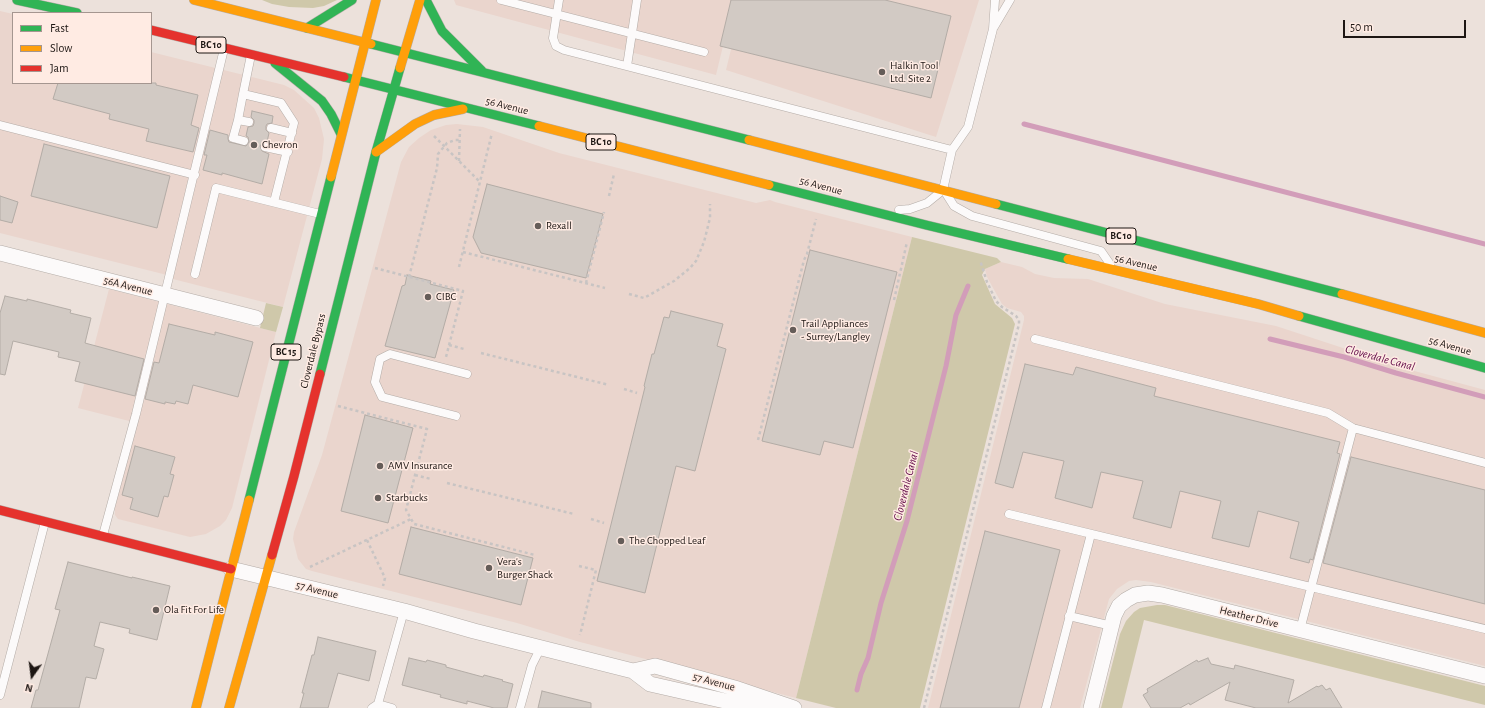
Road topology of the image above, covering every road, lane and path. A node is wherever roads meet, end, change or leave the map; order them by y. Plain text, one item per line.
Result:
1 (17, 0) edge
2 (194, 0) edge
3 (352, 0) edge
4 (376, 0) edge
5 (420, 0) edge
6 (426, 0) edge
7 (501, 0) edge
8 (559, 0) edge
9 (637, 0) edge
10 (995, 0) edge
11 (1010, 0) edge
12 (72, 12) edge
13 (556, 15) junction
14 (307, 28) junction
15 (993, 29) junction
16 (152, 30) edge
17 (632, 34) junction
18 (365, 43) junction
19 (225, 48) junction
20 (704, 52) dead end
21 (405, 53) junction
22 (251, 54) junction
23 (271, 59) junction
24 (627, 66) junction
25 (483, 72) junction
26 (356, 80) junction
27 (395, 89) junction
28 (243, 94) junction
29 (466, 108) junction
30 (238, 120) junction
31 (249, 122) dead end
32 (0, 126) edge
33 (460, 127) dead end
34 (271, 128) dead end
35 (431, 132) dead end
36 (493, 132) dead end
37 (292, 134) junction
38 (341, 134) junction
39 (460, 140) junction
40 (244, 141) dead end
41 (444, 146) junction
42 (265, 147) dead end
43 (952, 150) junction
44 (288, 152) junction
45 (376, 152) junction
46 (459, 161) junction
47 (614, 174) dead end
48 (195, 175) junction
49 (480, 182) junction
50 (943, 190) junction
51 (608, 196) dead end
52 (274, 202) junction
53 (710, 204) dead end
54 (604, 212) dead end
55 (876, 212) junction
56 (321, 214) junction
57 (816, 219) dead end
58 (906, 242) dead end
59 (463, 252) junction
60 (0, 253) edge
61 (980, 260) dead end
62 (459, 267) dead end
63 (374, 268) dead end
64 (1114, 270) junction
65 (195, 274) dead end
66 (409, 277) junction
67 (586, 283) junction
68 (606, 288) dead end
69 (629, 294) dead end
70 (165, 295) junction
71 (894, 300) dead end
72 (256, 318) dead end
73 (1485, 333) edge
74 (1035, 339) dead end
75 (449, 344) junction
76 (464, 349) dead end
77 (481, 353) dead end
78 (444, 362) dead end
79 (1485, 368) edge
80 (467, 374) dead end
81 (609, 385) dead end
82 (624, 389) dead end
83 (637, 393) dead end
84 (338, 406) dead end
85 (456, 416) dead end
86 (1353, 428) junction
87 (758, 440) dead end
88 (1485, 463) edge
89 (415, 475) junction
90 (431, 479) dead end
91 (447, 483) dead end
92 (0, 510) edge
93 (574, 514) dead end
94 (1009, 514) dead end
95 (411, 519) junction
96 (591, 519) dead end
97 (45, 521) junction
98 (604, 523) dead end
99 (1091, 534) junction
100 (103, 535) junction
101 (367, 540) junction
102 (535, 555) dead end
103 (579, 566) dead end
104 (310, 567) dead end
105 (231, 569) junction
106 (266, 577) junction
107 (383, 586) dead end
108 (1311, 588) junction
109 (404, 611) junction
110 (1069, 616) junction
111 (1112, 626) junction
112 (1485, 629) edge
113 (1300, 630) junction
114 (580, 635) dead end
115 (541, 646) junction
116 (633, 670) junction
117 (1485, 676) edge
118 (0, 696) edge
119 (375, 706) edge
120 (196, 708) edge
121 (229, 708) edge
122 (392, 708) edge
123 (520, 708) edge
124 (765, 708) edge
125 (794, 708) edge
126 (924, 708) edge
127 (1046, 708) edge
128 (1091, 708) edge

1 - 12 main road
2 - 14 main road, 56 Avenue / BC 10
3 - 14 main road
4 - 18 main road, BC 15
5 - 21 main road, Cloverdale Bypass
6 - 25 main road
7 - 13 lane
8 - 13 lane
9 - 17 lane
10 - 15 lane
11 - 15 lane
13 - 17 lane
13 - 24 lane
14 - 18 main road, 56 Avenue / BC 10
15 - 43 lane
16 - 19 main road, 56 Avenue / BC 10
17 - 20 lane
17 - 24 lane
18 - 21 main road, 56 Avenue / BC 10
18 - 26 main road, BC 15
19 - 22 main road, 56 Avenue / BC 10
19 - 48 lane
21 - 25 main road, 56 Avenue / BC 10
21 - 27 main road, Cloverdale Bypass
22 - 23 main road, 56 Avenue / BC 10
22 - 28 lane
23 - 26 main road, 56 Avenue / BC 10
23 - 38 main road
24 - 43 lane
25 - 50 main road, 56 Avenue / BC 10
26 - 27 main road, 56 Avenue / BC 10
26 - 38 main road, BC 15
27 - 29 main road, 56 Avenue / BC 10
27 - 45 main road, Cloverdale Bypass
28 - 30 lane
28 - 37 lane
29 - 45 main road
29 - 55 main road, 56 Avenue / BC 10
30 - 31 lane
30 - 40 lane
32 - 48 lane
33 - 39 path
34 - 37 lane
35 - 41 path
36 - 49 path
37 - 44 lane
38 - 56 main road, BC 15
39 - 41 path
39 - 46 path
41 - 46 path
41 - 66 path
42 - 44 lane
43 - 50 lane
44 - 52 lane
45 - 106 main road, Cloverdale Bypass
46 - 49 path
47 - 51 path
48 - 70 lane
49 - 59 path
50 - 55 lane
50 - 64 lane
50 - 73 main road, 56 Avenue / BC 10
52 - 56 lane
52 - 65 lane
53 - 69 path
54 - 67 path
55 - 64 main road, 56 Avenue / BC 10
56 - 105 main road, BC 15
57 - 87 path
58 - 71 path
59 - 62 path
59 - 67 path
60 - 70 street, 56A Avenue
61 - 126 path
63 - 66 path
64 - 79 main road, 56 Avenue / BC 10
66 - 75 path
67 - 68 path
70 - 72 street, 56A Avenue
70 - 100 lane
74 - 86 lane
75 - 76 path
75 - 78 path
77 - 81 path
80 - 85 lane
82 - 83 path
84 - 89 path
86 - 88 lane
86 - 108 lane
89 - 90 path
89 - 95 path
91 - 93 path
92 - 97 main road, 57 Avenue
94 - 99 lane
95 - 101 path
95 - 102 path
96 - 98 path
97 - 100 main road, 57 Avenue
97 - 118 lane
99 - 108 lane
99 - 110 lane
100 - 105 main road, 57 Avenue
101 - 104 path
101 - 107 path
103 - 114 path
105 - 106 street, 57 Avenue
105 - 120 main road, BC 15
106 - 109 street, 57 Avenue
106 - 121 main road, Cloverdale Bypass
108 - 112 lane
108 - 113 lane
109 - 115 street, 57 Avenue
109 - 119 lane
110 - 111 lane
110 - 127 lane
111 - 113 street, Heather Drive
111 - 128 street, Heather Drive
113 - 117 street, Heather Drive
115 - 116 street, 57 Avenue
115 - 123 lane
116 - 124 street, 57 Avenue
116 - 125 street, 57 Avenue
119 - 122 lane

